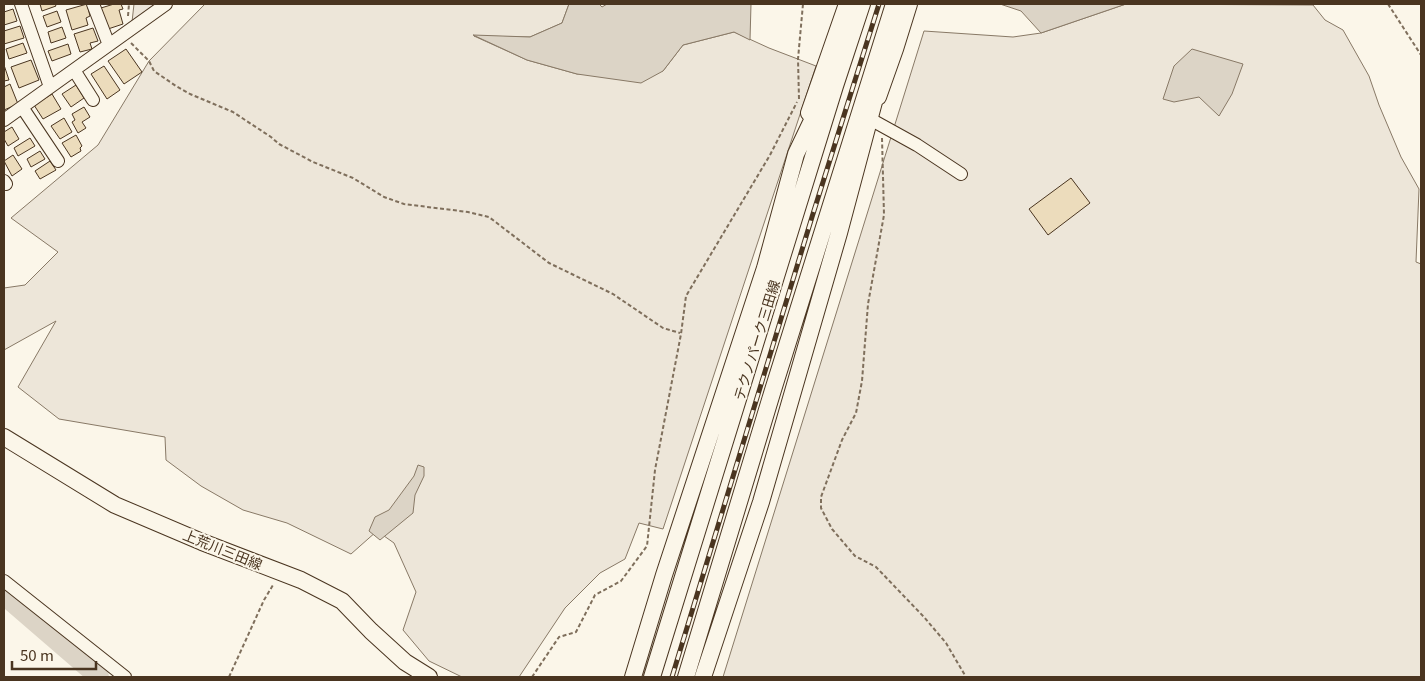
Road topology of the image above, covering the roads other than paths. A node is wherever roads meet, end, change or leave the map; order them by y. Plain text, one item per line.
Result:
1 (21, 4) edge
2 (93, 4) edge
3 (847, 4) edge
4 (862, 4) edge
5 (896, 4) edge
6 (909, 4) edge
7 (164, 5) edge
8 (109, 45) junction
9 (74, 70) junction
10 (835, 86) junction
11 (50, 87) junction
12 (93, 100) dead end
13 (22, 107) junction
14 (875, 118) junction
15 (4, 120) edge
16 (796, 154) junction
17 (58, 162) dead end
18 (961, 174) dead end
19 (4, 437) edge
20 (4, 581) edge
21 (125, 677) edge
22 (429, 677) edge
23 (633, 677) edge
24 (652, 677) edge
25 (686, 677) edge
26 (703, 677) edge

1 - 11 street
2 - 8 street
3 - 16 main road
4 - 10 main road, テクノパーク三田線
5 - 14 main road
5 - 25 main road
6 - 14 main road
7 - 8 street
8 - 9 street
9 - 11 street
9 - 12 street
10 - 16 main road
10 - 24 main road, テクノパーク三田線
11 - 13 street
13 - 15 street
13 - 17 street
14 - 18 street
14 - 26 main road
16 - 23 main road
19 - 22 main road, 上荒川三田線
20 - 21 street

